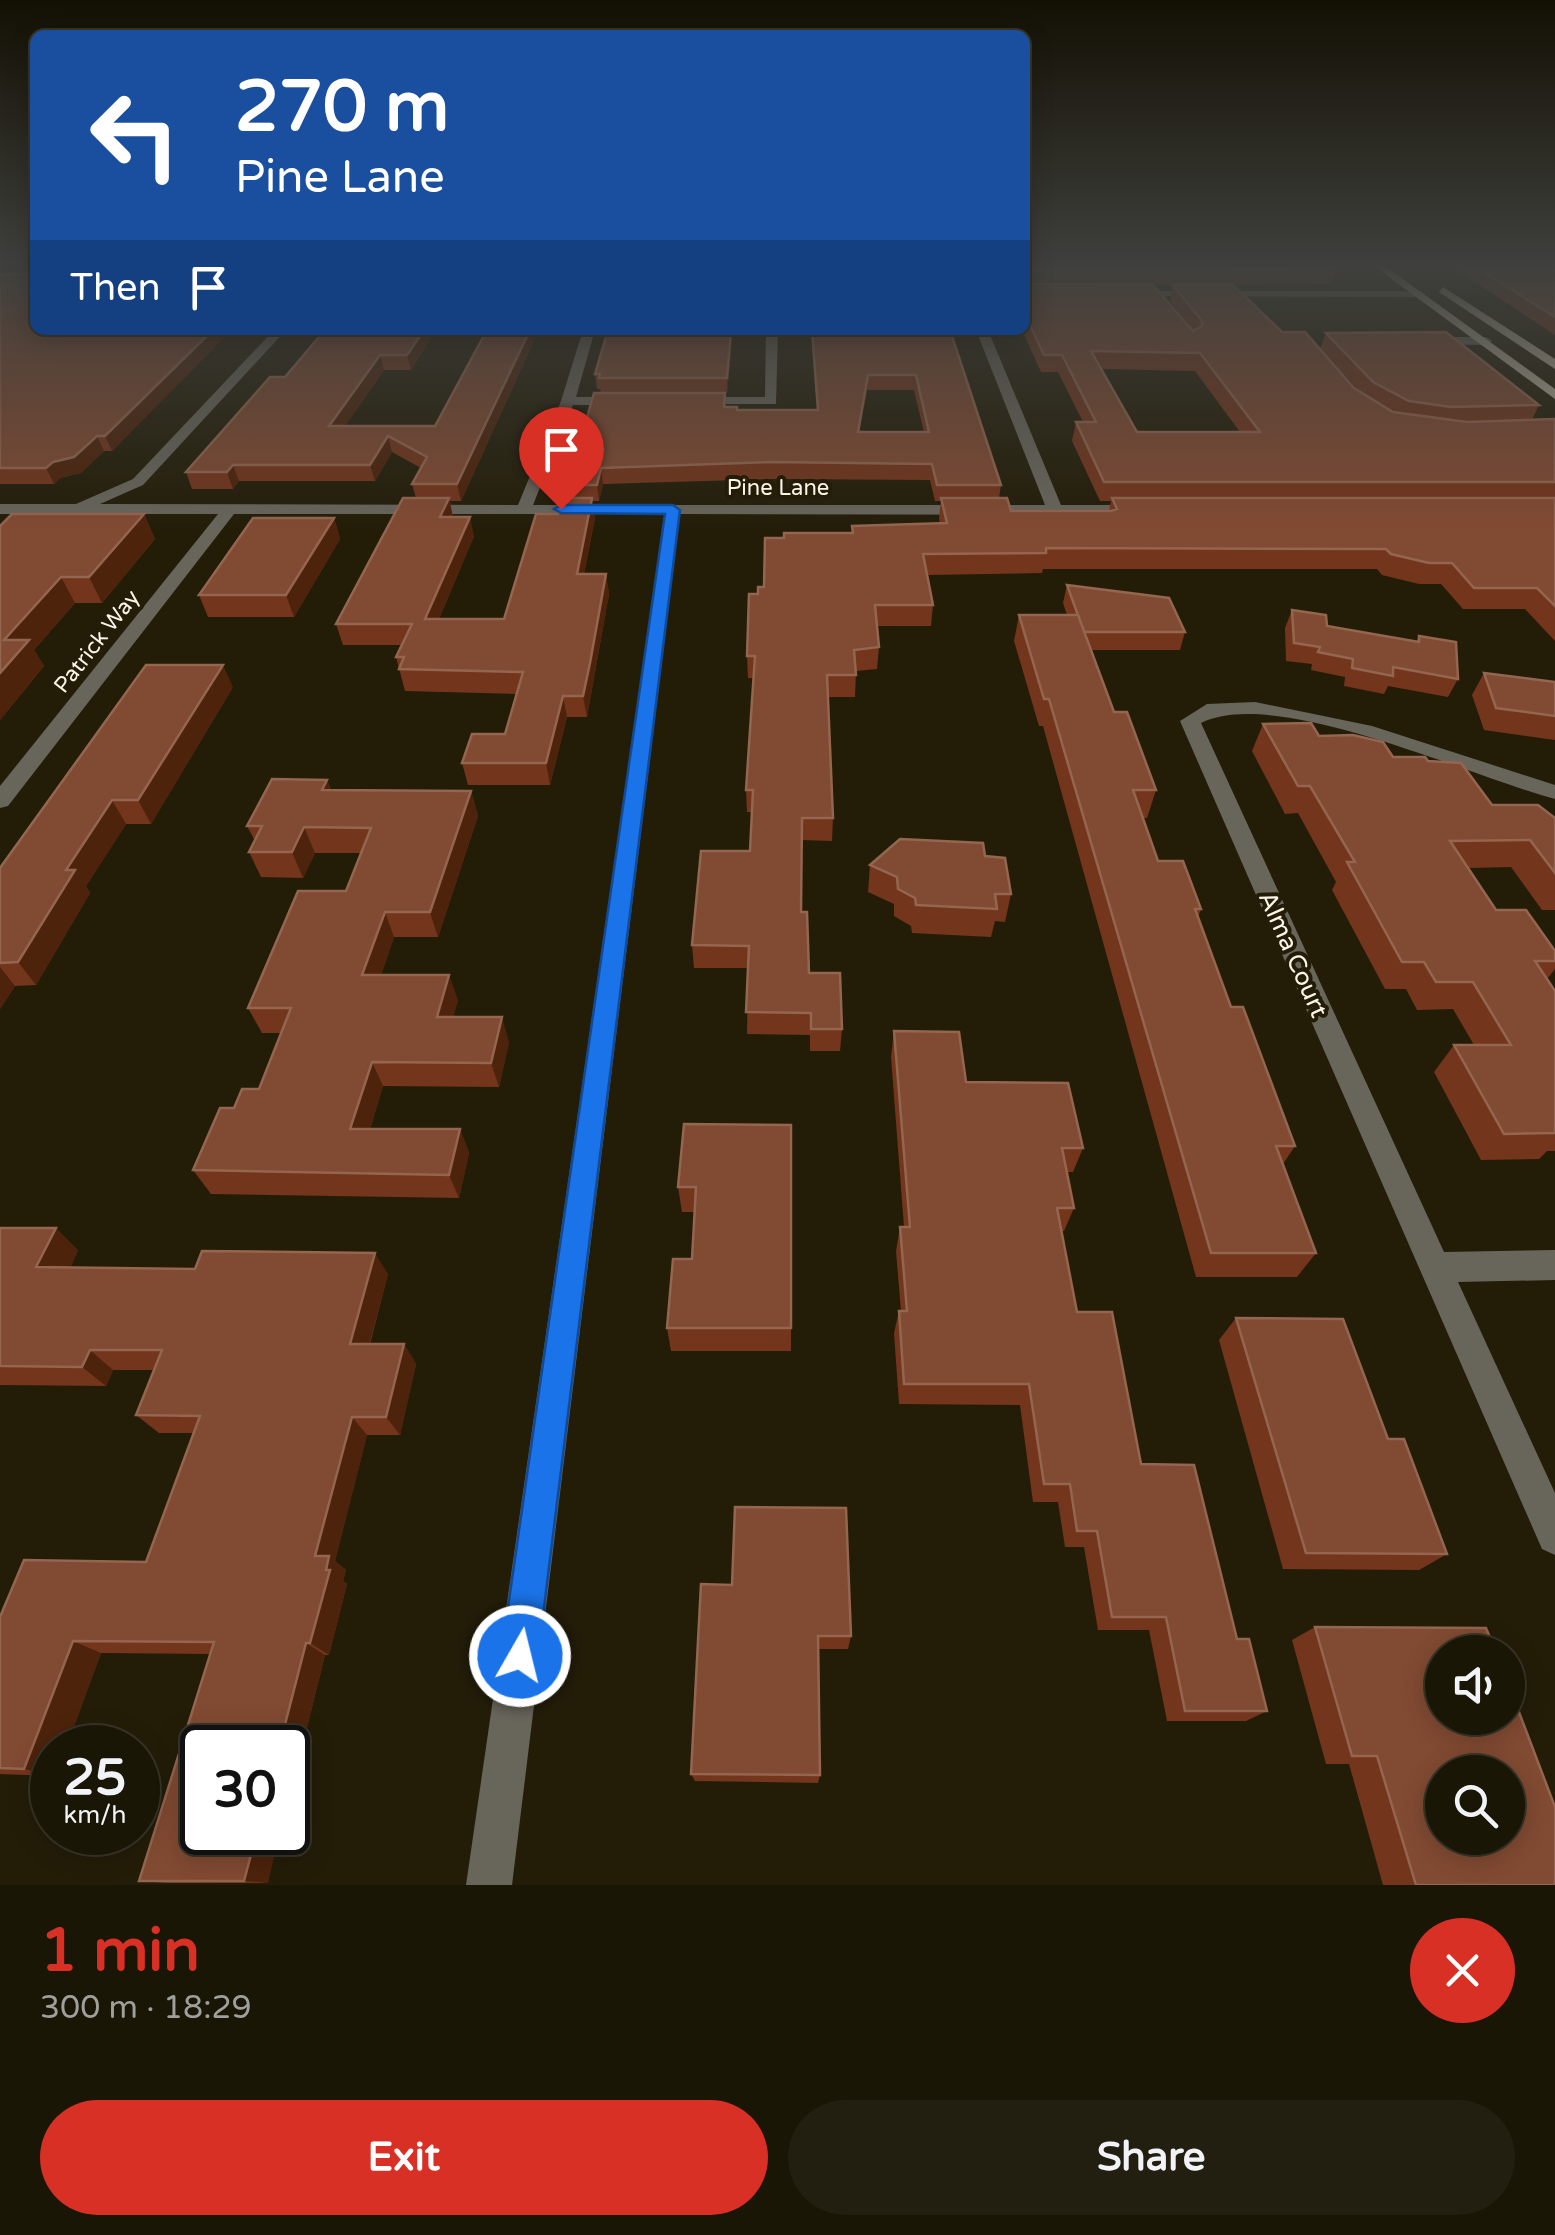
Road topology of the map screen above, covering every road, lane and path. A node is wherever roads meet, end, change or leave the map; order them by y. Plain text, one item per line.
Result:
1 (258, 354) edge
2 (582, 354) edge
3 (771, 354) edge
4 (992, 354) edge
5 (1503, 354) edge
6 (1555, 395) edge
7 (568, 401) junction
8 (642, 401) edge
9 (678, 401) edge
10 (138, 482) junction
11 (524, 509) junction
12 (0, 510) edge
13 (77, 510) junction
14 (140, 510) junction
15 (229, 510) junction
16 (673, 510) junction
17 (1055, 510) junction
18 (1155, 510) edge
19 (1555, 792) edge
20 (0, 801) edge
21 (1555, 1265) edge
22 (1437, 1268) junction
23 (1555, 1536) edge
24 (489, 1885) edge

1 - 10 street
2 - 7 street
3 - 9 street
4 - 17 street
5 - 6 main road
7 - 8 street
7 - 11 street
10 - 13 street
10 - 14 street
11 - 15 street, Pine Lane
11 - 16 street, Pine Lane
12 - 13 street, Pine Lane
13 - 14 street, Pine Lane
14 - 15 street, Pine Lane
15 - 20 street, Patrick Way
16 - 17 street, Pine Lane
16 - 24 street
17 - 18 street, Pine Lane
19 - 22 street, Alma Court
21 - 22 street
22 - 23 street, Alma Court

